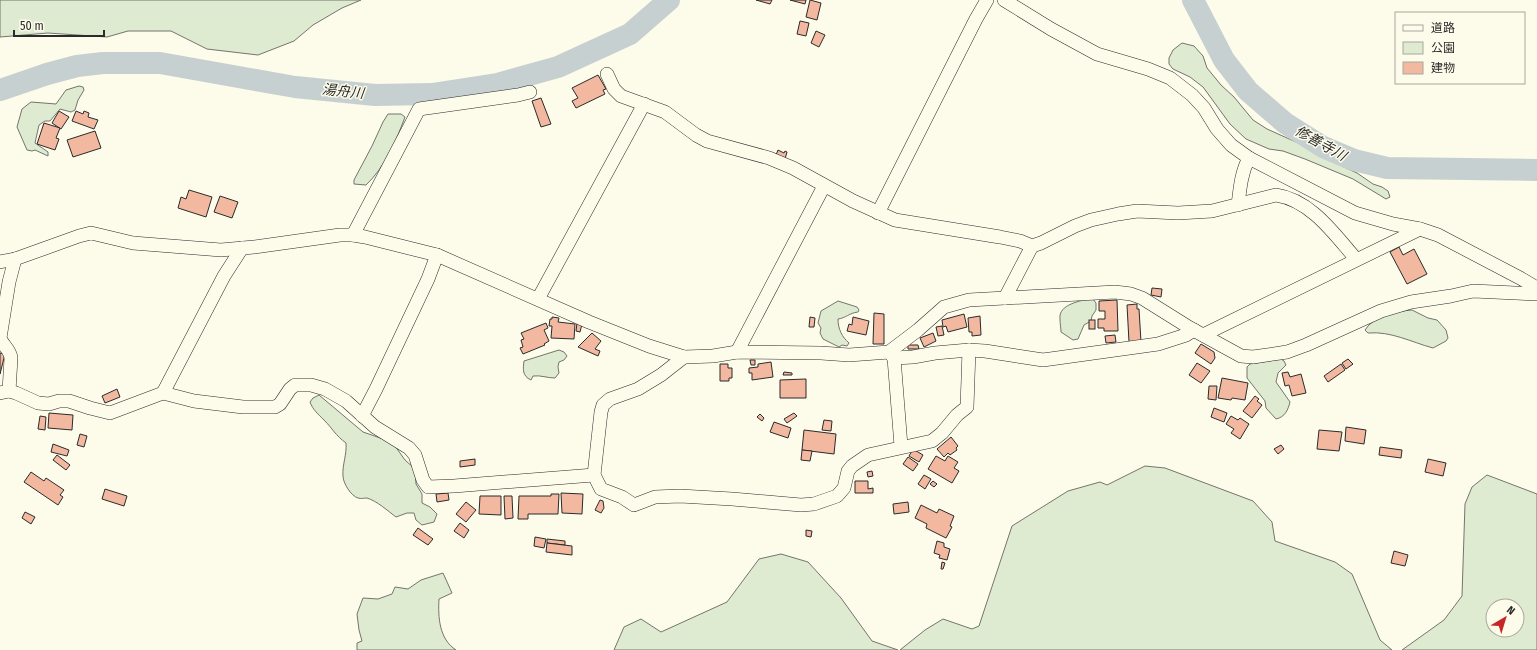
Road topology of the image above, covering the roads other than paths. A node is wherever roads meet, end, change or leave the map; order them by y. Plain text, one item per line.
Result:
1 (987, 0) edge
2 (1004, 0) edge
3 (606, 74) dead end
4 (530, 92) dead end
5 (644, 104) junction
6 (1249, 158) junction
7 (824, 186) junction
8 (1238, 205) junction
9 (878, 213) junction
10 (1420, 229) junction
11 (352, 235) junction
12 (1032, 246) junction
13 (242, 248) junction
14 (437, 255) junction
15 (15, 259) junction
16 (1356, 259) junction
17 (0, 262) edge
18 (1537, 288) edge
19 (1537, 294) edge
20 (538, 298) junction
21 (1004, 298) junction
22 (1198, 333) junction
23 (969, 350) junction
24 (737, 352) junction
25 (891, 355) junction
26 (684, 357) junction
27 (4, 392) edge
28 (163, 393) junction
29 (362, 416) junction
30 (901, 446) junction
31 (594, 475) junction

1 - 9 street
2 - 6 street
3 - 5 street
4 - 11 street
5 - 7 street
5 - 20 street
6 - 8 street
6 - 10 street
7 - 9 street
7 - 24 street
8 - 12 street
8 - 16 street
9 - 12 street
10 - 16 street
10 - 18 street
11 - 13 street
11 - 14 street
12 - 21 street
13 - 15 street
13 - 28 street
14 - 20 street
14 - 29 street
15 - 17 street
15 - 27 street
16 - 22 street
19 - 22 street
20 - 26 street
21 - 22 street
21 - 25 street
22 - 23 street
23 - 25 street
23 - 30 street
24 - 25 street
24 - 26 street
25 - 30 street
26 - 31 street
27 - 28 street
28 - 29 street
29 - 31 street
30 - 31 street

